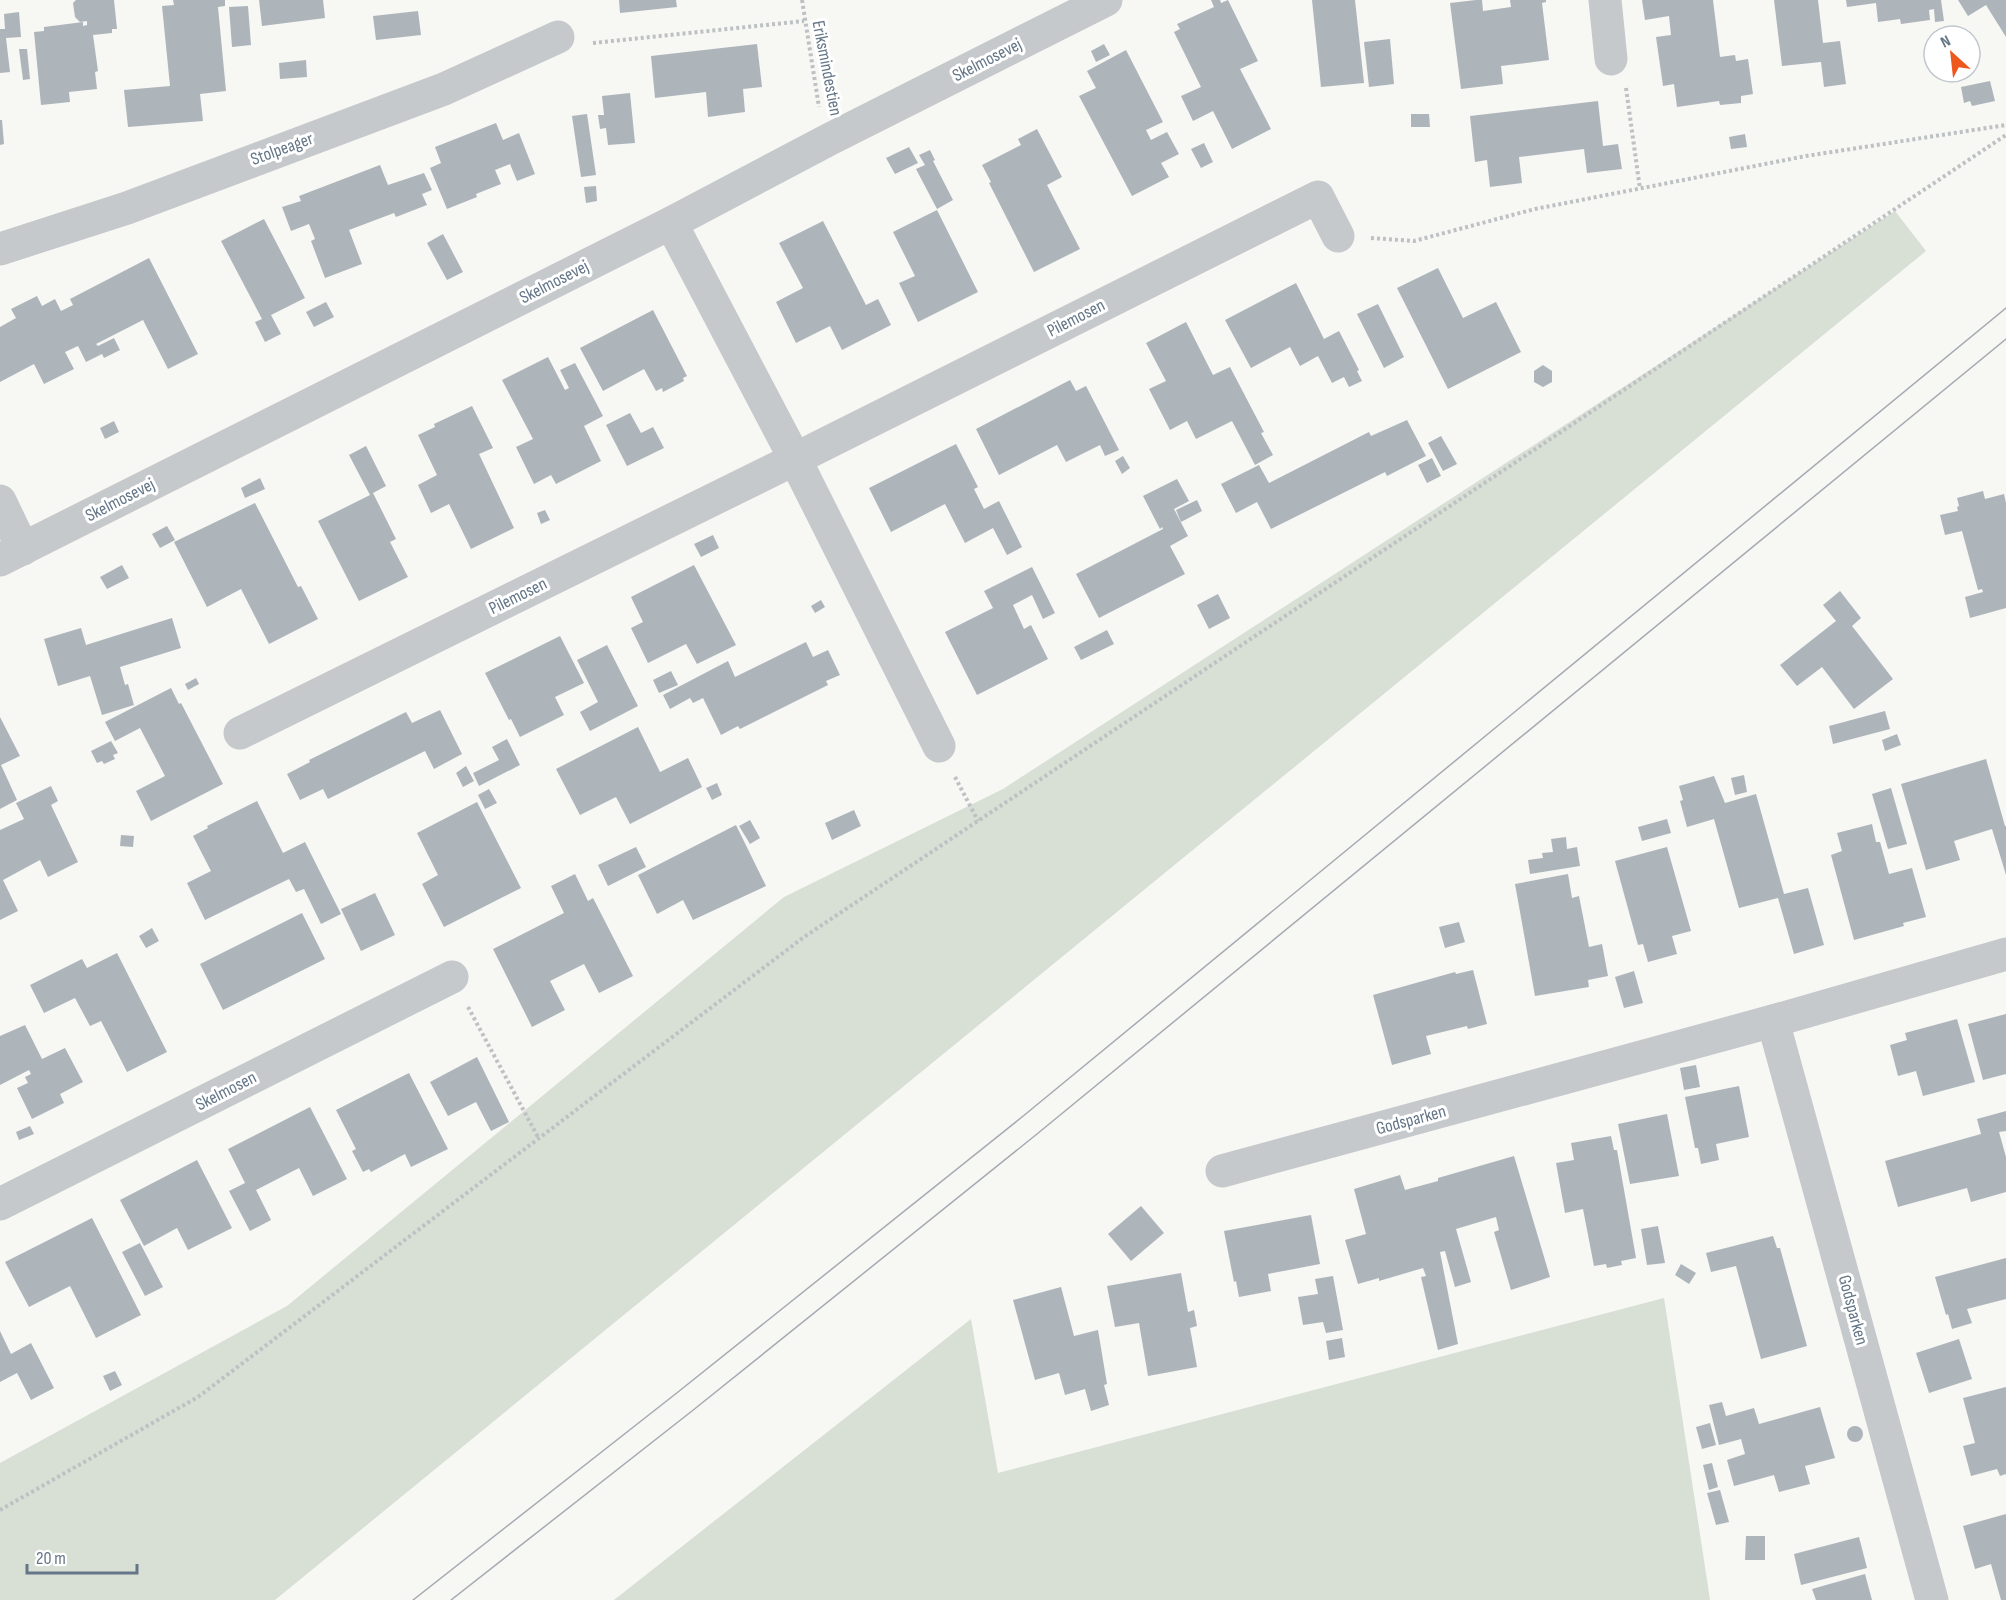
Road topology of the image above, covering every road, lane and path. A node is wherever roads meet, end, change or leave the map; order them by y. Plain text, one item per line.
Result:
1 (802, 0) edge
2 (1107, 0) edge
3 (1605, 0) edge
4 (804, 21) junction
5 (558, 37) joint
6 (1611, 59) joint
7 (2006, 125) edge
8 (2006, 135) edge
9 (830, 139) junction
10 (1640, 189) junction
11 (670, 223) junction
12 (1338, 236) joint
13 (0, 249) edge
14 (795, 459) junction
15 (0, 501) edge
16 (11, 555) edge
17 (240, 733) dead end
18 (939, 746) joint
19 (978, 821) junction
20 (2006, 954) edge
21 (452, 977) joint
22 (1773, 1021) junction
23 (539, 1138) junction
24 (1222, 1171) dead end
25 (0, 1204) edge
26 (0, 1510) edge
27 (1932, 1600) edge

1 - 4 path, Eriksmindestien
2 - 9 street, Skelmosevej
3 - 6 street
4 - 5 path
4 - 9 path, Eriksmindestien
5 - 13 street, Stolpeager
6 - 10 path
7 - 10 path
8 - 19 path
9 - 11 street, Skelmosevej
10 - 12 path
11 - 14 street
11 - 16 street, Skelmosevej
12 - 14 street, Pilemosen
14 - 17 street, Pilemosen
14 - 18 street
15 - 16 street
18 - 19 path
19 - 23 path
20 - 22 street, Godsparken
21 - 23 path
21 - 25 street, Skelmosen
22 - 24 street, Godsparken
22 - 27 street, Godsparken
23 - 26 path

